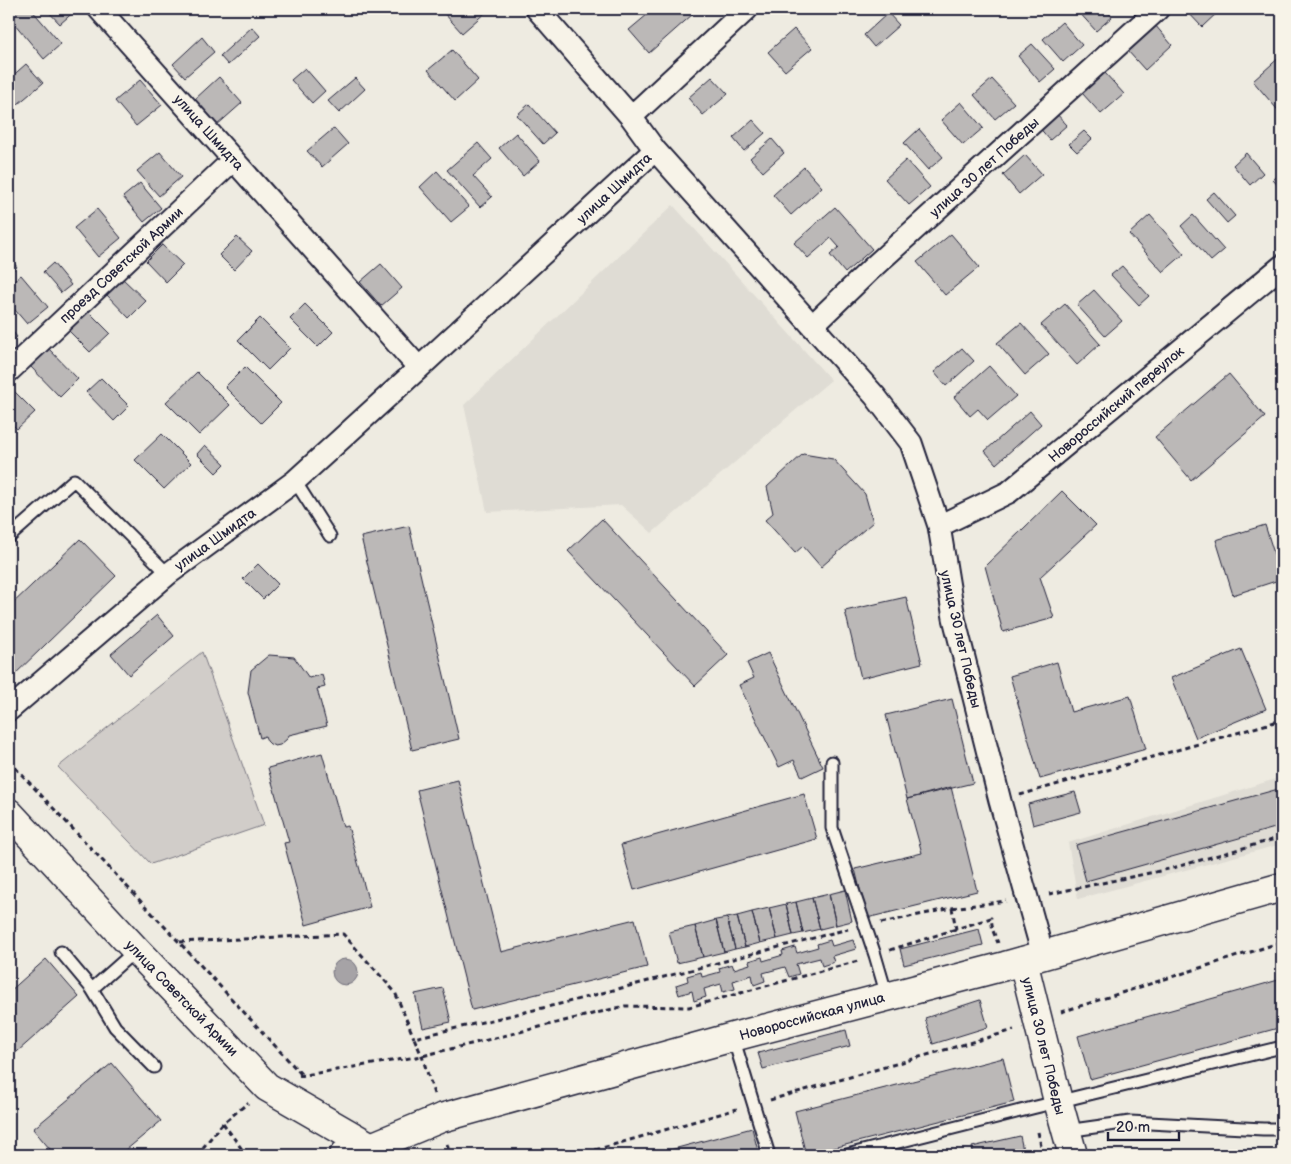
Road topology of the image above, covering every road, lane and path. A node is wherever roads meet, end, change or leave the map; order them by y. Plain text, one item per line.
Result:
1 (98, 9) edge
2 (537, 9) edge
3 (748, 9) edge
4 (1158, 9) edge
5 (631, 118) junction
6 (655, 150) junction
7 (233, 160) junction
8 (1282, 266) edge
9 (812, 326) junction
10 (419, 368) junction
11 (9, 371) edge
12 (295, 481) junction
13 (939, 526) junction
14 (9, 536) edge
15 (330, 536) dead end
16 (168, 574) junction
17 (9, 710) edge
18 (1282, 720) edge
19 (9, 761) edge
20 (832, 762) dead end
21 (1000, 801) junction
22 (9, 813) edge
23 (1282, 838) edge
24 (1282, 888) edge
25 (1026, 899) junction
26 (952, 908) junction
27 (864, 926) junction
28 (956, 929) junction
29 (179, 942) junction
30 (1282, 942) edge
31 (136, 950) junction
32 (61, 952) dead end
33 (875, 955) junction
34 (1024, 961) junction
35 (92, 989) junction
36 (887, 996) junction
37 (1037, 1020) junction
38 (733, 1036) junction
39 (414, 1038) junction
40 (1282, 1047) edge
41 (422, 1056) junction
42 (154, 1067) dead end
43 (302, 1075) dead end
44 (1058, 1101) junction
45 (753, 1104) junction
46 (441, 1118) junction
47 (223, 1123) dead end
48 (1282, 1129) edge
49 (1070, 1143) edge
50 (374, 1151) edge
51 (246, 1155) edge
52 (344, 1155) edge
53 (450, 1155) edge
54 (578, 1155) edge
55 (768, 1155) edge
56 (847, 1155) edge

1 - 7 street, улица Шмидта
2 - 5 street, улица 30 лет Победы
3 - 5 street
4 - 9 street, улица 30 лет Победы
5 - 6 street, улица 30 лет Победы
6 - 9 street, улица 30 лет Победы
6 - 10 street, улица Шмидта
7 - 10 street, улица Шмидта
7 - 11 street, проезд Советской Армии
8 - 13 street, Новороссийский переулок
9 - 13 street, улица 30 лет Победы
10 - 12 street, улица Шмидта
12 - 15 lane
12 - 16 street, улица Шмидта
13 - 21 street, улица 30 лет Победы
14 - 16 lane
16 - 17 street, улица Шмидта
18 - 21 path
19 - 29 path
20 - 27 lane
21 - 25 street, улица 30 лет Победы
22 - 31 main road, улица Советской Армии
23 - 25 path
24 - 34 main road, Новороссийская улица
25 - 26 path
25 - 34 street, улица 30 лет Победы
26 - 27 path
26 - 28 path
27 - 33 lane
27 - 39 path
28 - 33 path
28 - 34 path
29 - 39 path
29 - 43 path
30 - 37 path
31 - 35 lane
31 - 50 main road, улица Советской Армии
32 - 35 lane
33 - 36 lane
33 - 41 path
34 - 36 main road, Новороссийская улица
34 - 37 main road, улица 30 лет Победы
35 - 42 lane
36 - 38 main road, Новороссийская улица
37 - 44 main road, улица 30 лет Победы
37 - 45 path
38 - 45 lane
38 - 46 main road, Новороссийская улица
39 - 41 path
40 - 44 lane
41 - 46 path
44 - 49 main road, улица 30 лет Победы
44 - 56 lane
45 - 54 path
45 - 55 lane
46 - 50 main road, Новороссийская улица
46 - 53 path
47 - 51 path
48 - 49 lane, улица 30 лет Победы
50 - 52 main road, Новороссийская улица

